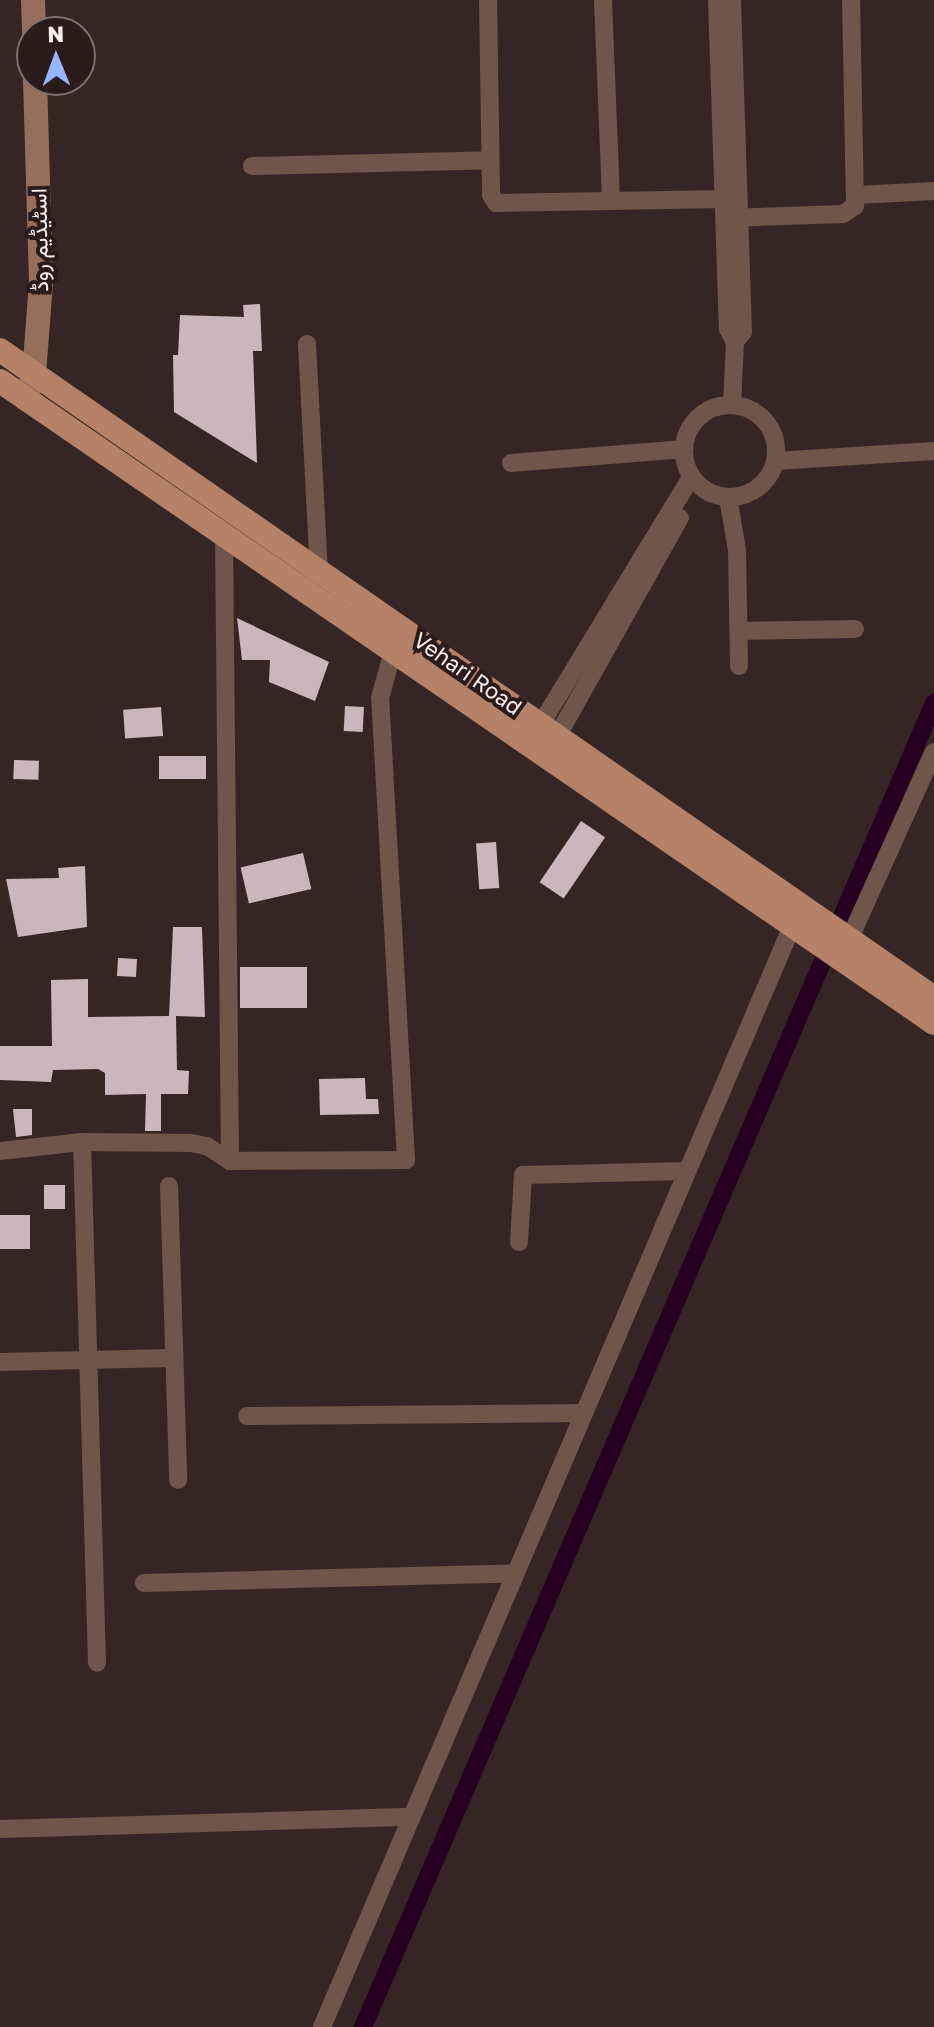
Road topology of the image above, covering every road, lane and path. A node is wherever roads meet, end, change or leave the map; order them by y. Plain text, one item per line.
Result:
1 (488, 0) edge
2 (603, 0) edge
3 (717, 0) edge
4 (732, 0) edge
5 (851, 0) edge
6 (35, 96) edge
7 (490, 160) junction
8 (252, 166) dead end
9 (934, 191) edge
10 (857, 195) junction
11 (611, 201) junction
12 (729, 212) junction
13 (307, 344) dead end
14 (0, 350) edge
15 (34, 374) junction
16 (0, 381) edge
17 (26, 399) junction
18 (732, 405) junction
19 (684, 449) junction
20 (934, 451) edge
21 (775, 461) junction
22 (511, 463) dead end
23 (695, 480) junction
24 (728, 497) junction
25 (224, 535) junction
26 (319, 571) junction
27 (855, 629) dead end
28 (739, 631) junction
29 (393, 651) junction
30 (739, 666) dead end
31 (549, 730) junction
32 (934, 752) edge
33 (794, 927) junction
34 (849, 940) junction
35 (934, 998) edge
36 (934, 1023) edge
37 (82, 1142) junction
38 (0, 1151) edge
39 (230, 1161) junction
40 (687, 1171) junction
41 (169, 1186) dead end
42 (519, 1242) dead end
43 (171, 1358) junction
44 (87, 1359) junction
45 (0, 1362) edge
46 (584, 1413) junction
47 (247, 1416) dead end
48 (178, 1480) dead end
49 (515, 1573) junction
50 (144, 1583) dead end
51 (97, 1663) dead end
52 (411, 1817) junction
53 (0, 1829) edge
54 (322, 2027) edge

1 - 7 street
2 - 11 street
3 - 12 street
4 - 12 street
5 - 10 street
6 - 15 main road, اسٹیڈیم روڈ
7 - 8 street
7 - 11 street
9 - 10 street
10 - 12 street
11 - 12 street
12 - 18 street
13 - 26 street
14 - 15 main road, Vehari Road
15 - 17 main road, اسٹیڈیم روڈ
15 - 26 main road, Vehari Road
16 - 17 main road, Vehari Road
17 - 25 main road, Vehari Road
18 - 19 street
18 - 21 street
19 - 22 street
19 - 23 street
20 - 21 street
21 - 24 street
23 - 24 street
23 - 31 street
24 - 28 street
25 - 29 main road, Vehari Road
25 - 39 street
26 - 31 main road, Vehari Road
27 - 28 street
28 - 30 street
29 - 33 main road, Vehari Road
29 - 39 street
31 - 34 main road, Vehari Road
32 - 34 street
33 - 36 main road, Vehari Road
33 - 40 street
34 - 35 main road, Vehari Road
37 - 38 street
37 - 39 street
37 - 44 street
40 - 42 street
40 - 46 street
41 - 43 street
43 - 44 street
43 - 48 street
44 - 45 street
44 - 51 street
46 - 47 street
46 - 49 street
49 - 50 street
49 - 52 street
52 - 53 street
52 - 54 street

